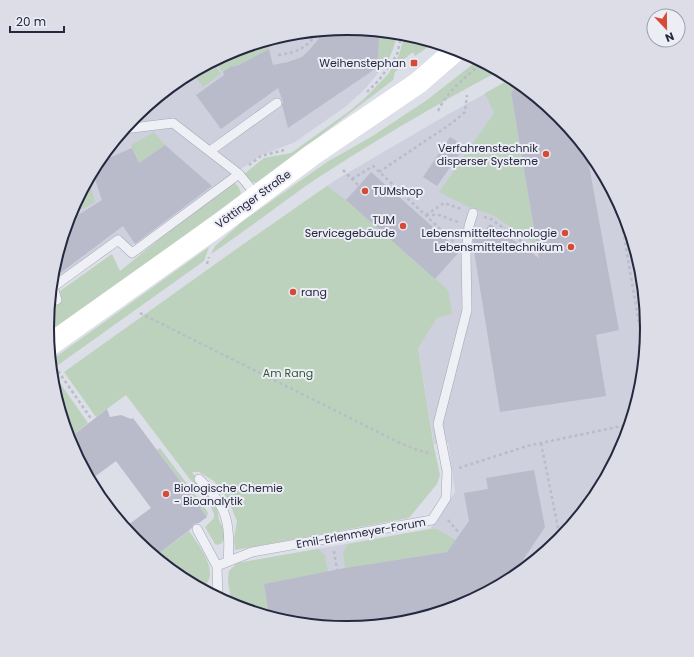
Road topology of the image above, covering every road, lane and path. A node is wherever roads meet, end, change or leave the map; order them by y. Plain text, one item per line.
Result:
1 (313, 38) edge
2 (400, 40) edge
3 (278, 55) dead end
4 (452, 55) edge
5 (478, 66) edge
6 (367, 92) dead end
7 (467, 95) dead end
8 (277, 103) dead end
9 (438, 111) dead end
10 (133, 128) edge
11 (286, 150) dead end
12 (210, 151) junction
13 (342, 170) dead end
14 (379, 172) junction
15 (239, 174) junction
16 (352, 179) junction
17 (359, 186) dead end
18 (257, 196) junction
19 (473, 213) dead end
20 (426, 215) junction
21 (469, 226) junction
22 (622, 227) edge
23 (466, 253) junction
24 (57, 285) edge
25 (56, 294) edge
26 (57, 300) dead end
27 (140, 313) dead end
28 (640, 334) edge
29 (54, 342) edge
30 (58, 371) dead end
31 (92, 420) dead end
32 (624, 425) edge
33 (541, 443) junction
34 (444, 456) junction
35 (459, 468) dead end
36 (199, 479) dead end
37 (438, 509) junction
38 (197, 529) dead end
39 (559, 532) edge
40 (460, 534) dead end
41 (332, 538) junction
42 (228, 561) junction
43 (218, 566) junction
44 (337, 570) dead end
45 (217, 592) edge

1 - 3 path
2 - 6 path
4 - 18 main road, Vöttinger Straße
5 - 9 path
7 - 14 path
8 - 12 lane
10 - 12 lane
11 - 15 path
12 - 15 lane
13 - 16 path
14 - 16 path
14 - 20 path
15 - 18 lane
15 - 24 lane
16 - 17 path
18 - 29 main road, Vöttinger Straße
19 - 21 lane
20 - 21 path
20 - 23 path
21 - 23 lane
22 - 28 path
23 - 34 lane, Emil-Erlenmeyer-Forum
25 - 26 lane
27 - 34 path
30 - 31 path
32 - 33 path
33 - 35 path
33 - 39 path
34 - 37 lane, Emil-Erlenmeyer-Forum
36 - 42 lane
37 - 40 path
37 - 41 lane, Emil-Erlenmeyer-Forum
38 - 43 lane
41 - 42 lane, Emil-Erlenmeyer-Forum
41 - 44 path
42 - 43 lane, Emil-Erlenmeyer-Forum
43 - 45 lane

